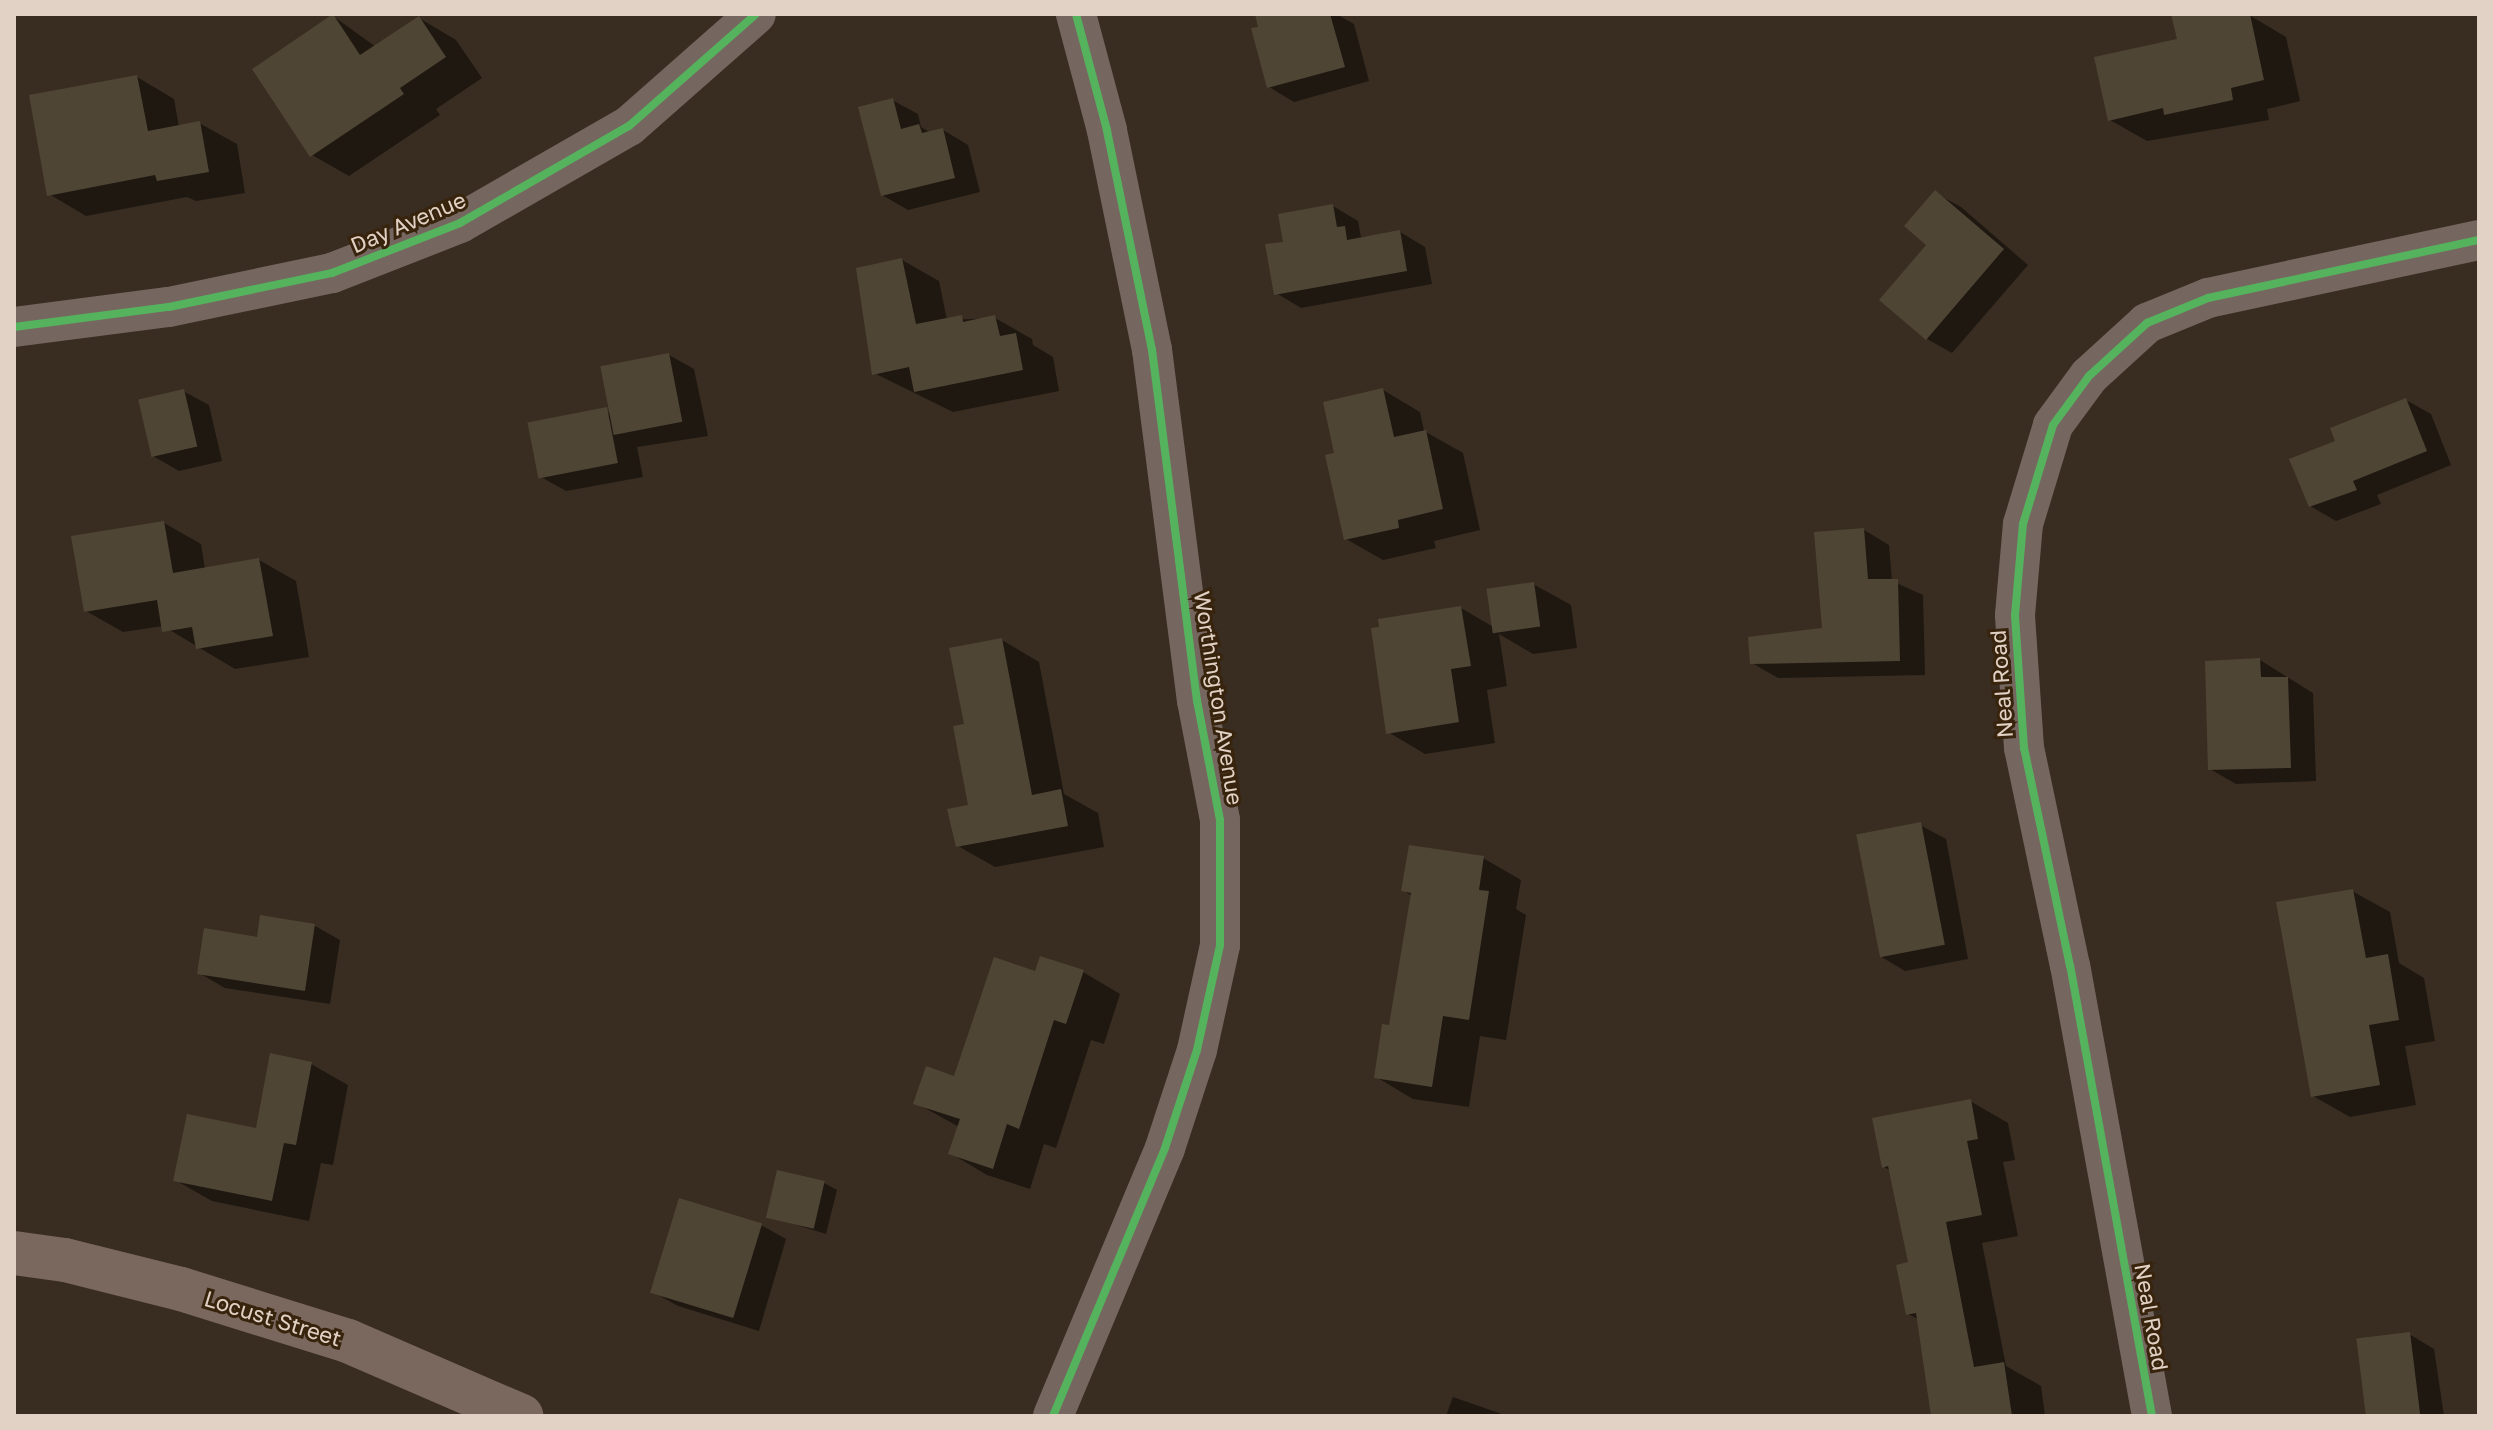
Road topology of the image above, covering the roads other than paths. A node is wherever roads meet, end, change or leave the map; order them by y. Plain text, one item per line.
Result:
1 (756, 14) edge
2 (1076, 14) edge
3 (2479, 240) edge
4 (14, 327) edge
5 (14, 1253) edge
6 (521, 1416) edge
7 (1053, 1416) edge
8 (2152, 1416) edge

1 - 4 street, Day Avenue
2 - 7 street, Worthington Avenue
3 - 8 street, Neal Road
5 - 6 main road, Locust Street

